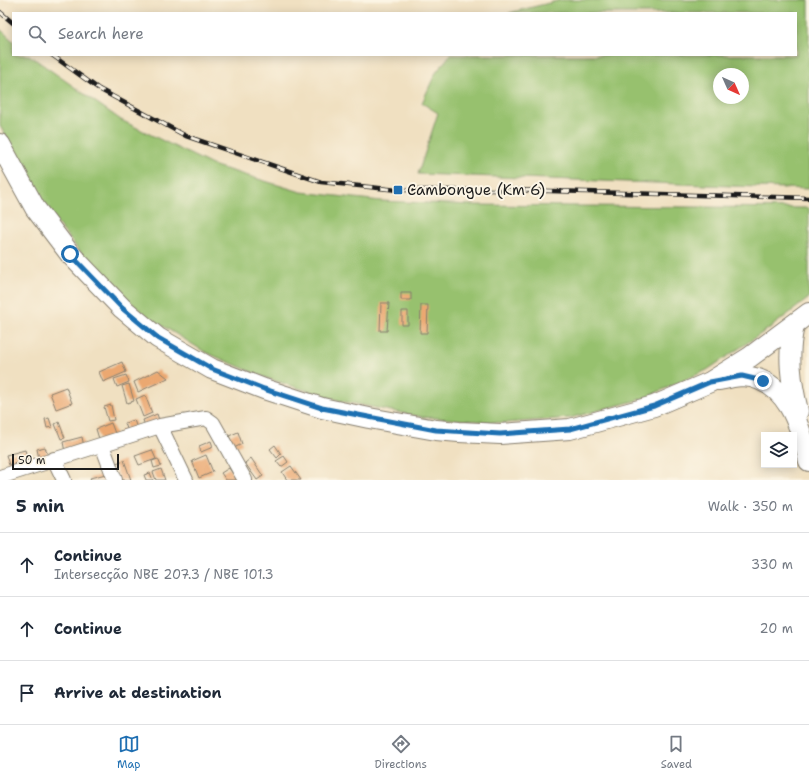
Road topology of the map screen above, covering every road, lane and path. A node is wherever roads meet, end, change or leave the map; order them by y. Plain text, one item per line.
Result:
1 (0, 144) edge
2 (809, 313) edge
3 (794, 326) junction
4 (710, 382) junction
5 (160, 426) junction
6 (802, 431) junction
7 (102, 445) junction
8 (54, 459) junction
9 (809, 461) edge
10 (0, 477) edge
11 (64, 480) edge
12 (115, 480) edge
13 (186, 480) edge
14 (246, 480) edge

1 - 4 street
2 - 3 street
3 - 4 street
3 - 6 street
4 - 6 street
5 - 7 street
5 - 13 street
5 - 14 street
6 - 9 street
7 - 8 street
7 - 12 street
8 - 10 street
8 - 11 street

